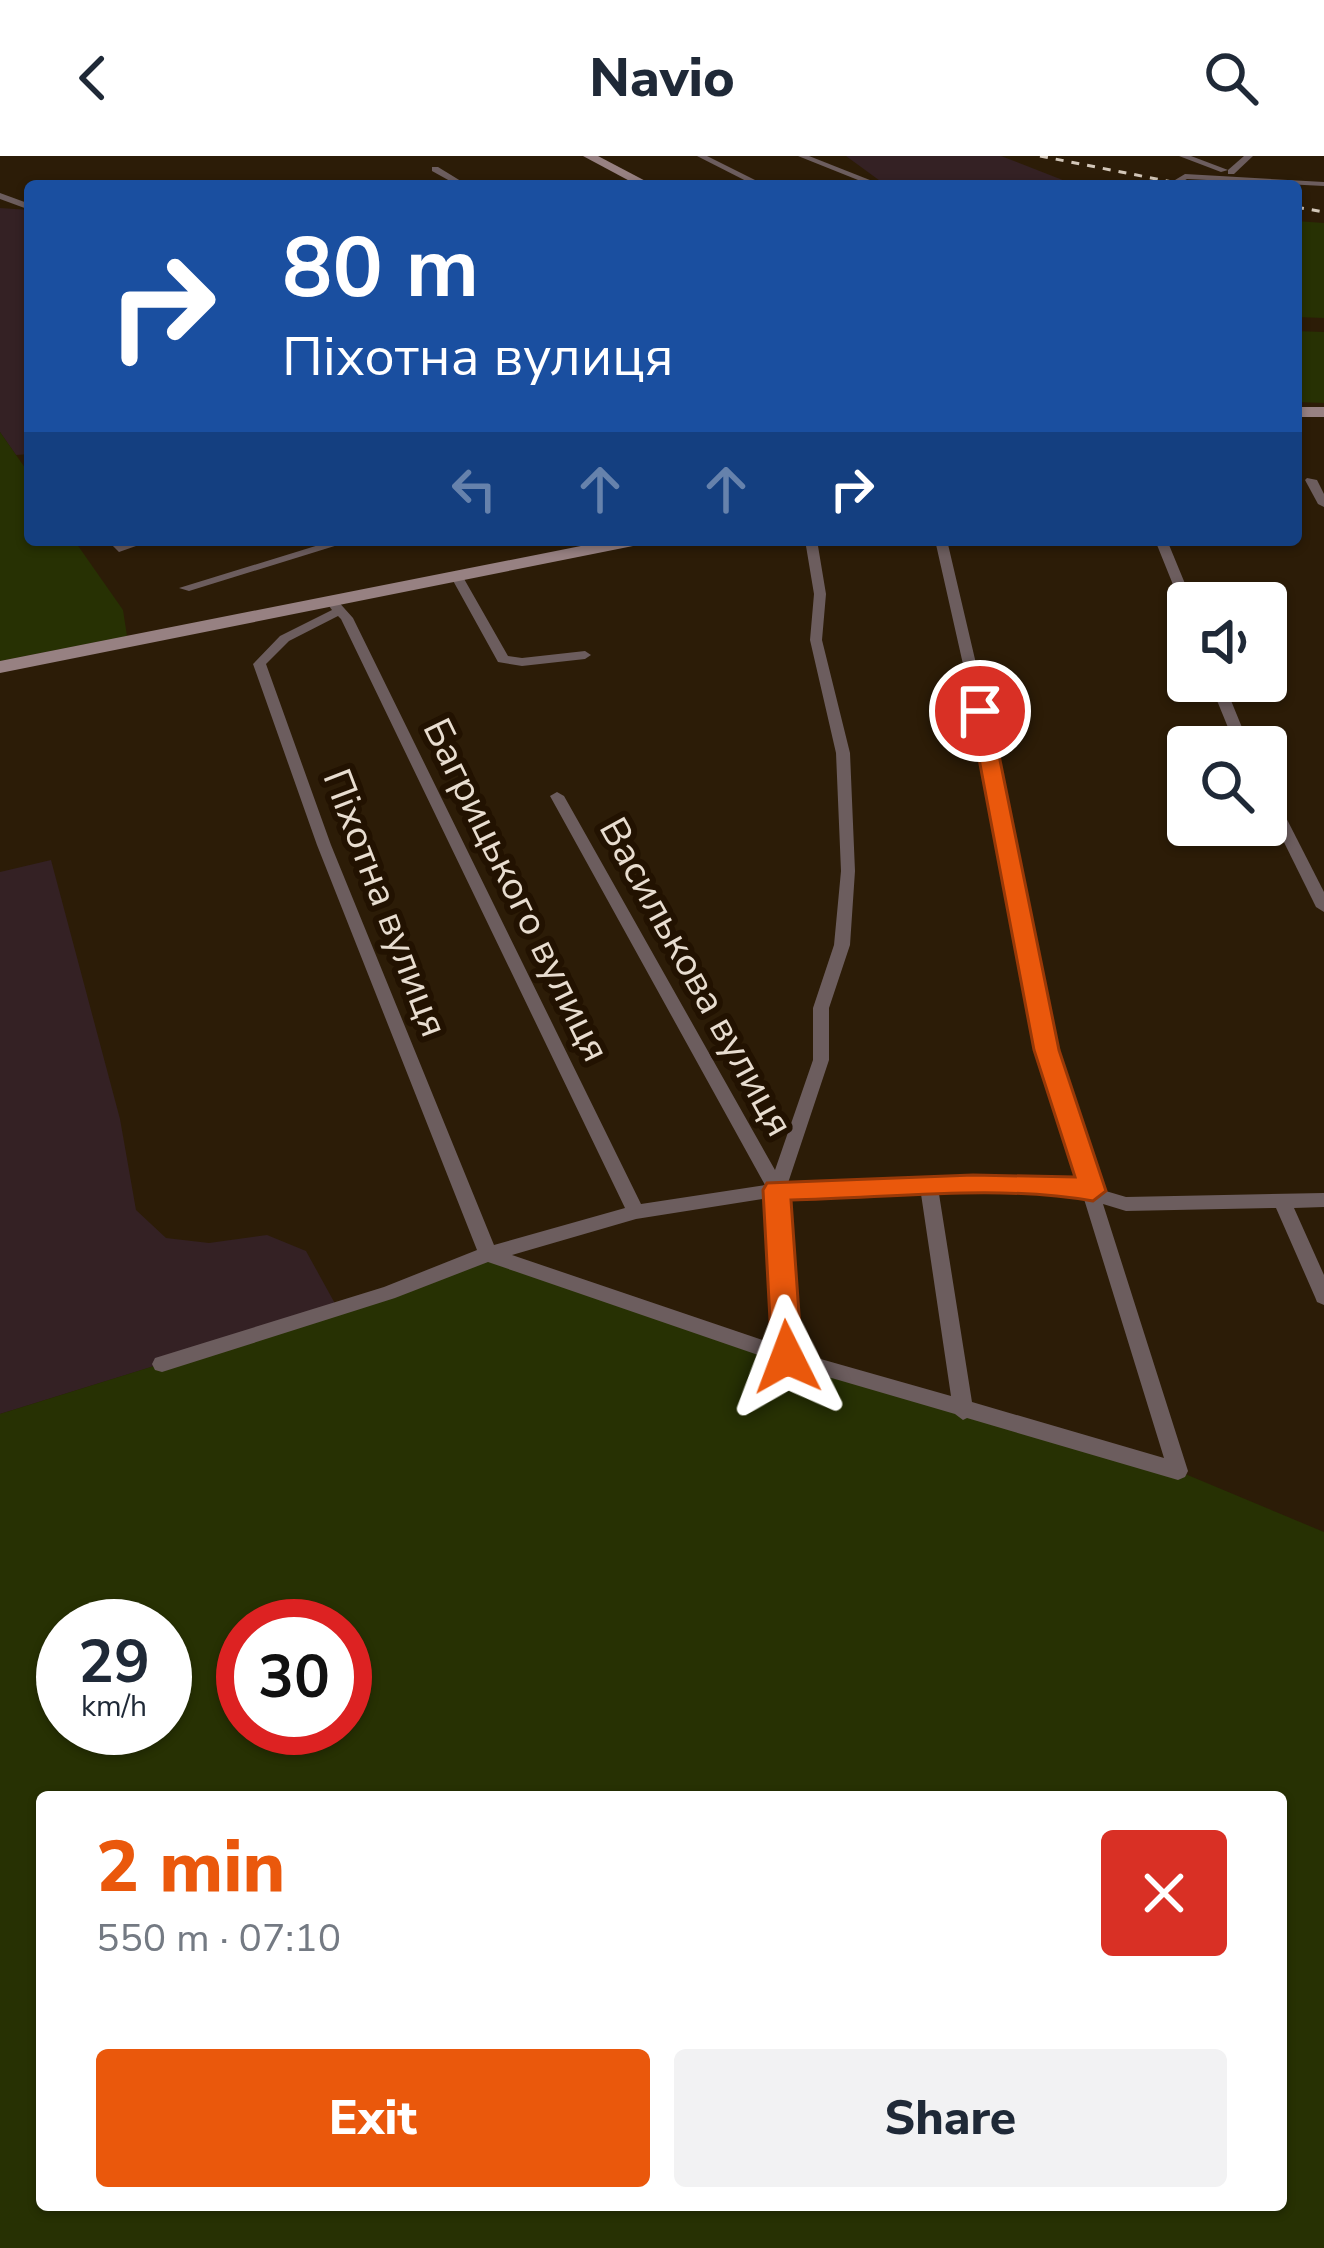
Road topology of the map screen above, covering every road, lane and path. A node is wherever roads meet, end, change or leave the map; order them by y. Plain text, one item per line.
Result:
1 (589, 156) edge
2 (701, 156) edge
3 (802, 156) edge
4 (1184, 156) edge
5 (1249, 156) edge
6 (435, 169) dead end
7 (1231, 172) junction
8 (454, 180) edge
9 (637, 180) edge
10 (751, 180) edge
11 (865, 180) edge
12 (1179, 180) edge
13 (1256, 180) joint
14 (1312, 480) dead end
15 (1324, 504) edge
16 (296, 546) edge
17 (327, 546) edge
18 (609, 546) edge
19 (812, 546) edge
20 (942, 546) edge
21 (1163, 546) edge
22 (302, 553) junction
23 (457, 577) junction
24 (1178, 582) edge
25 (185, 587) dead end
26 (335, 607) junction
27 (584, 655) dead end
28 (0, 667) edge
29 (557, 796) dead end
30 (1287, 834) edge
31 (1324, 907) edge
32 (929, 1185) junction
33 (777, 1190) junction
34 (1093, 1191) junction
35 (1282, 1200) junction
36 (1324, 1200) edge
37 (636, 1212) junction
38 (488, 1254) junction
39 (1324, 1298) edge
40 (787, 1357) junction
41 (162, 1364) dead end
42 (963, 1411) junction

1 - 9 main road
2 - 10 street
3 - 11 street
4 - 7 street
5 - 7 street
6 - 8 street
7 - 13 street
12 - 13 street
14 - 15 street
16 - 22 street
17 - 22 street
18 - 23 main road
19 - 33 street
20 - 34 street
21 - 24 street
22 - 25 street
23 - 26 main road
23 - 27 street
26 - 28 main road
26 - 37 street, Багрицького вулиця
26 - 38 street, Піхотна вулиця
29 - 33 street, Василькова вулиця
30 - 31 street
32 - 33 street
32 - 34 street
32 - 42 street
33 - 37 street
33 - 40 street
34 - 35 street
34 - 42 street
35 - 36 street
35 - 39 street
37 - 38 street
38 - 40 street
38 - 41 street
40 - 42 street

